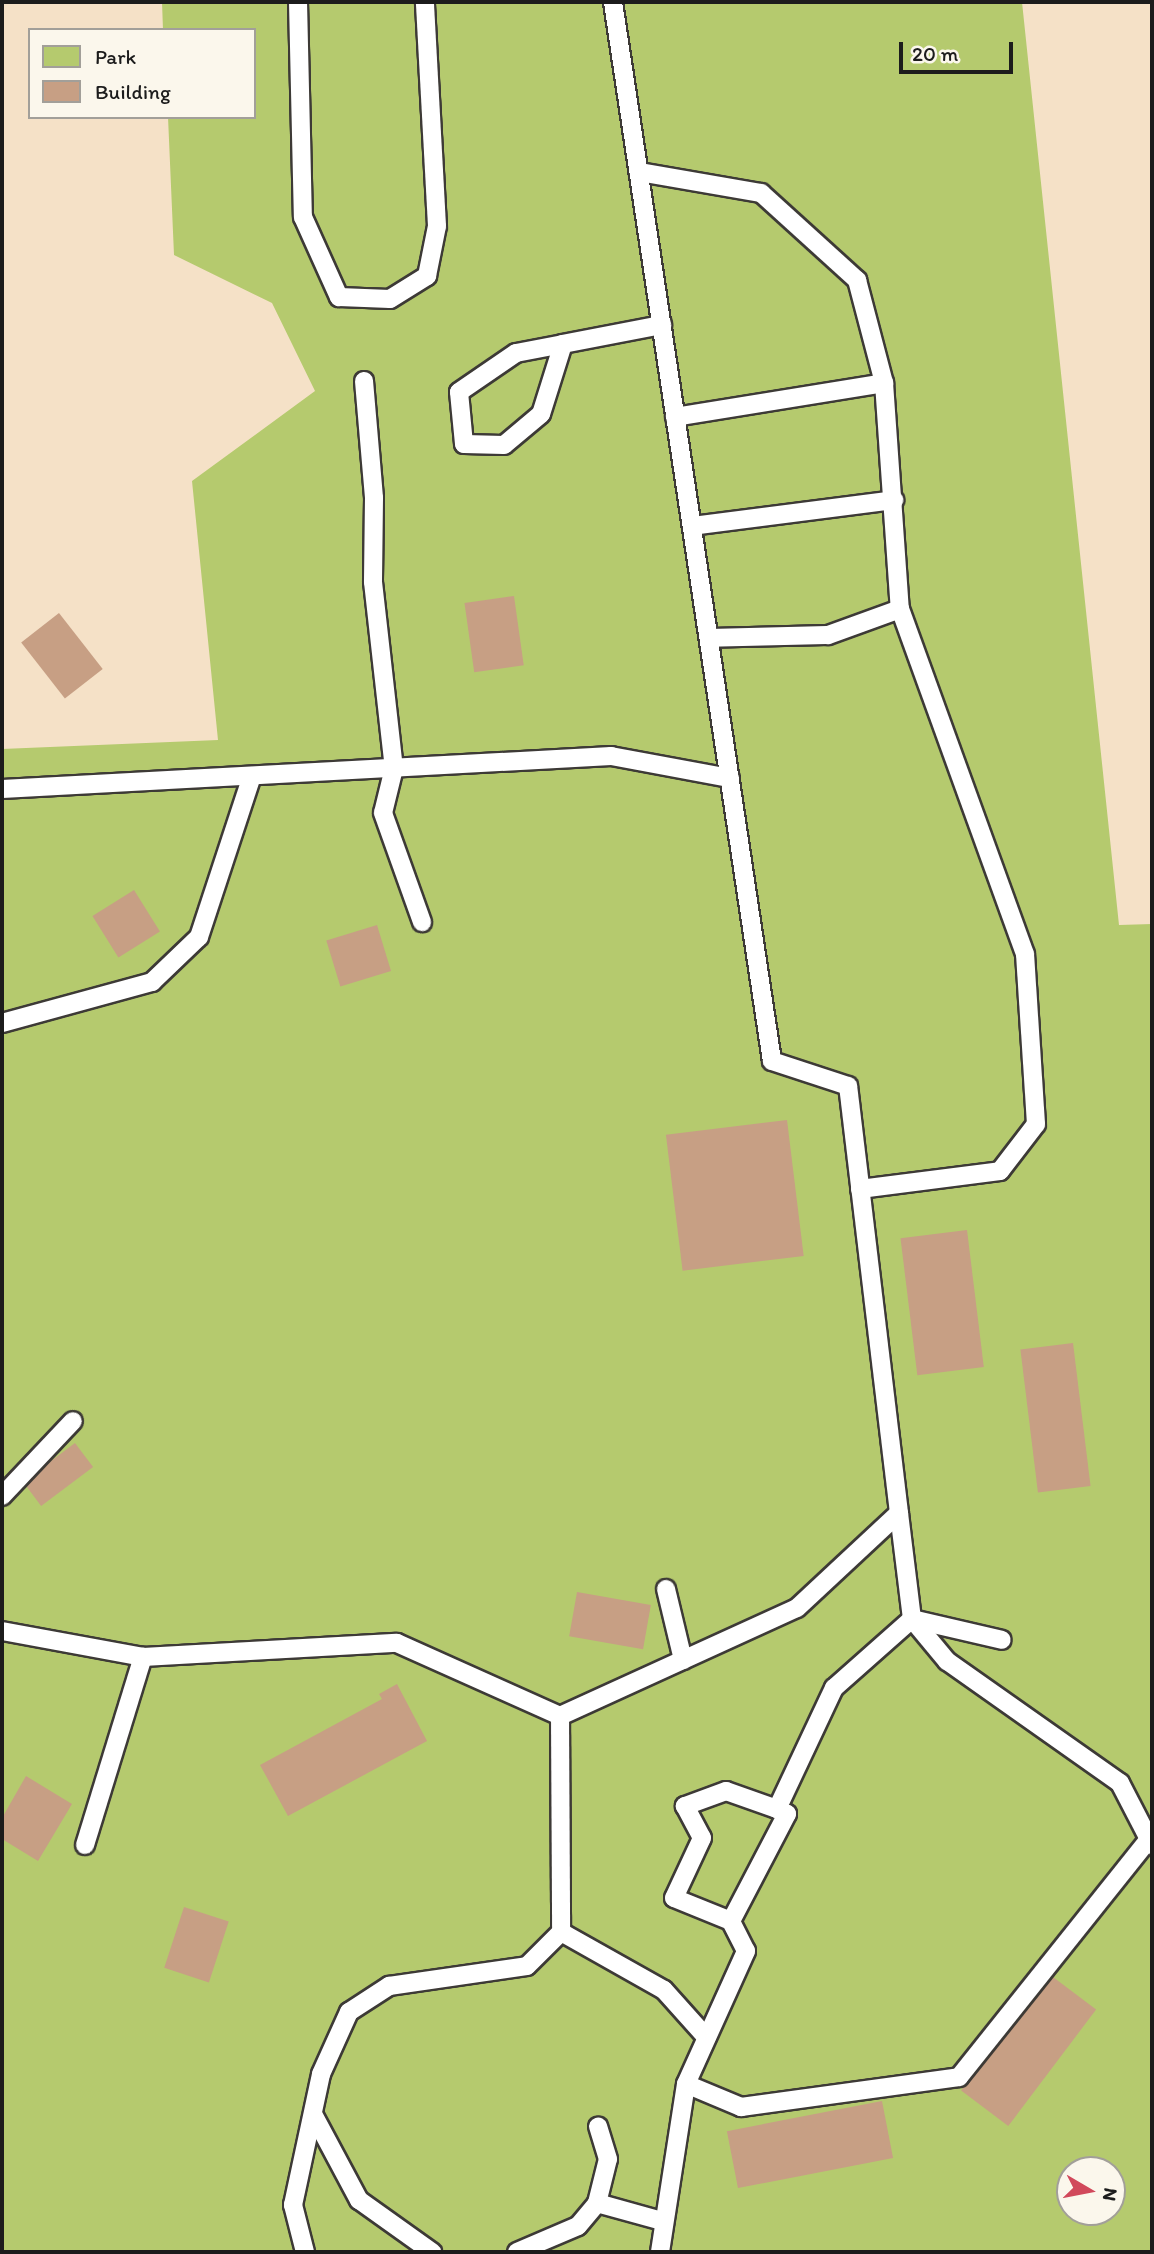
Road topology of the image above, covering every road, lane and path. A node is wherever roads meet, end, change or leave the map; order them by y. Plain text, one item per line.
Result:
1 (298, 2) edge
2 (425, 2) edge
3 (613, 2) edge
4 (639, 172) junction
5 (662, 325) junction
6 (563, 344) junction
7 (363, 381) dead end
8 (884, 383) junction
9 (675, 416) junction
10 (894, 500) junction
11 (692, 526) junction
12 (900, 609) junction
13 (709, 638) junction
14 (394, 768) junction
15 (252, 776) junction
16 (730, 778) junction
17 (2, 789) edge
18 (422, 922) dead end
19 (2, 1023) edge
20 (860, 1188) junction
21 (73, 1421) dead end
22 (2, 1496) edge
23 (899, 1513) junction
24 (666, 1590) dead end
25 (912, 1619) junction
26 (3, 1626) edge
27 (1002, 1640) dead end
28 (143, 1657) junction
29 (683, 1660) junction
30 (561, 1716) junction
31 (777, 1809) junction
32 (1151, 1842) edge
33 (85, 1845) dead end
34 (731, 1921) junction
35 (561, 1932) junction
36 (707, 2038) junction
37 (686, 2084) junction
38 (313, 2114) junction
39 (598, 2127) dead end
40 (597, 2203) junction
41 (662, 2221) junction
42 (305, 2252) edge
43 (432, 2252) edge
44 (517, 2252) edge
45 (660, 2252) edge

1 - 2 lane
3 - 4 lane
4 - 5 lane
4 - 8 lane
5 - 6 lane
5 - 9 lane
6 - 6 lane
7 - 14 lane
8 - 9 lane
8 - 10 lane
9 - 11 lane
10 - 11 lane
10 - 12 lane
11 - 13 lane
12 - 13 lane
12 - 20 lane
13 - 16 lane
14 - 15 lane
14 - 16 lane
14 - 18 lane
15 - 17 lane
15 - 19 lane
16 - 20 lane
20 - 23 lane
21 - 22 lane
23 - 25 lane
23 - 29 lane
24 - 29 lane
25 - 27 lane
25 - 31 lane
25 - 32 lane
26 - 28 lane
28 - 30 lane
28 - 33 lane
29 - 30 lane
30 - 35 lane
31 - 34 lane
31 - 34 lane
32 - 37 lane
34 - 36 lane
35 - 36 lane
35 - 38 lane
36 - 37 lane
37 - 41 lane
38 - 42 lane
38 - 43 lane
39 - 40 lane
40 - 41 lane
40 - 44 lane
41 - 45 lane

